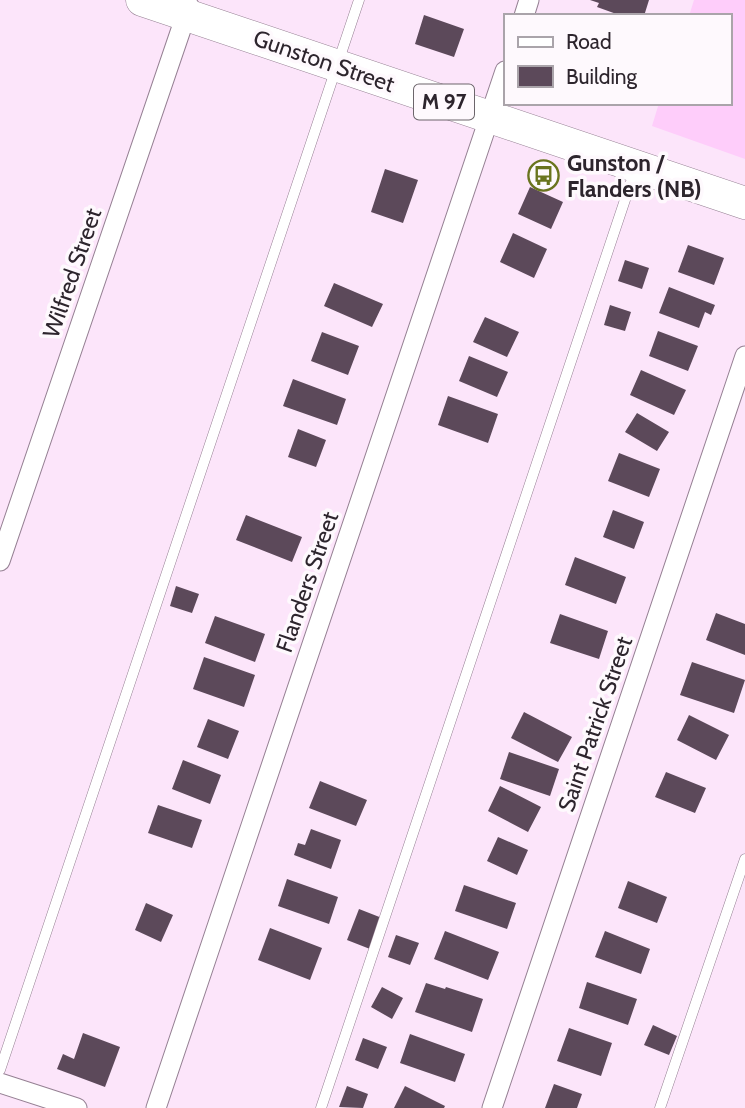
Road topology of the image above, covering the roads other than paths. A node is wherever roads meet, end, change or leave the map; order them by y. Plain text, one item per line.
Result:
1 (142, 0) edge
2 (359, 0) edge
3 (188, 7) edge
4 (337, 66) junction
5 (504, 74) edge
6 (490, 117) junction
7 (636, 167) junction
8 (745, 203) edge
9 (745, 356) edge
10 (0, 561) edge
11 (745, 859) edge
12 (0, 1070) edge
13 (0, 1083) edge
14 (34, 1101) edge
15 (77, 1108) edge
16 (156, 1108) edge
17 (321, 1108) edge
18 (492, 1108) edge
19 (660, 1108) edge

1 - 3 main road, Gunston Street / M 97
2 - 4 lane
3 - 4 main road, Gunston Street / M 97
3 - 10 street, Wilfred Street
4 - 6 main road, Gunston Street / M 97
4 - 12 lane
5 - 6 street, Flanders Street
6 - 7 main road, Gunston Street / M 97
6 - 16 street, Flanders Street
7 - 8 main road, Gunston Street / M 97
7 - 17 lane
9 - 18 street, Saint Patrick Street
11 - 19 lane
13 - 14 street
14 - 15 street

